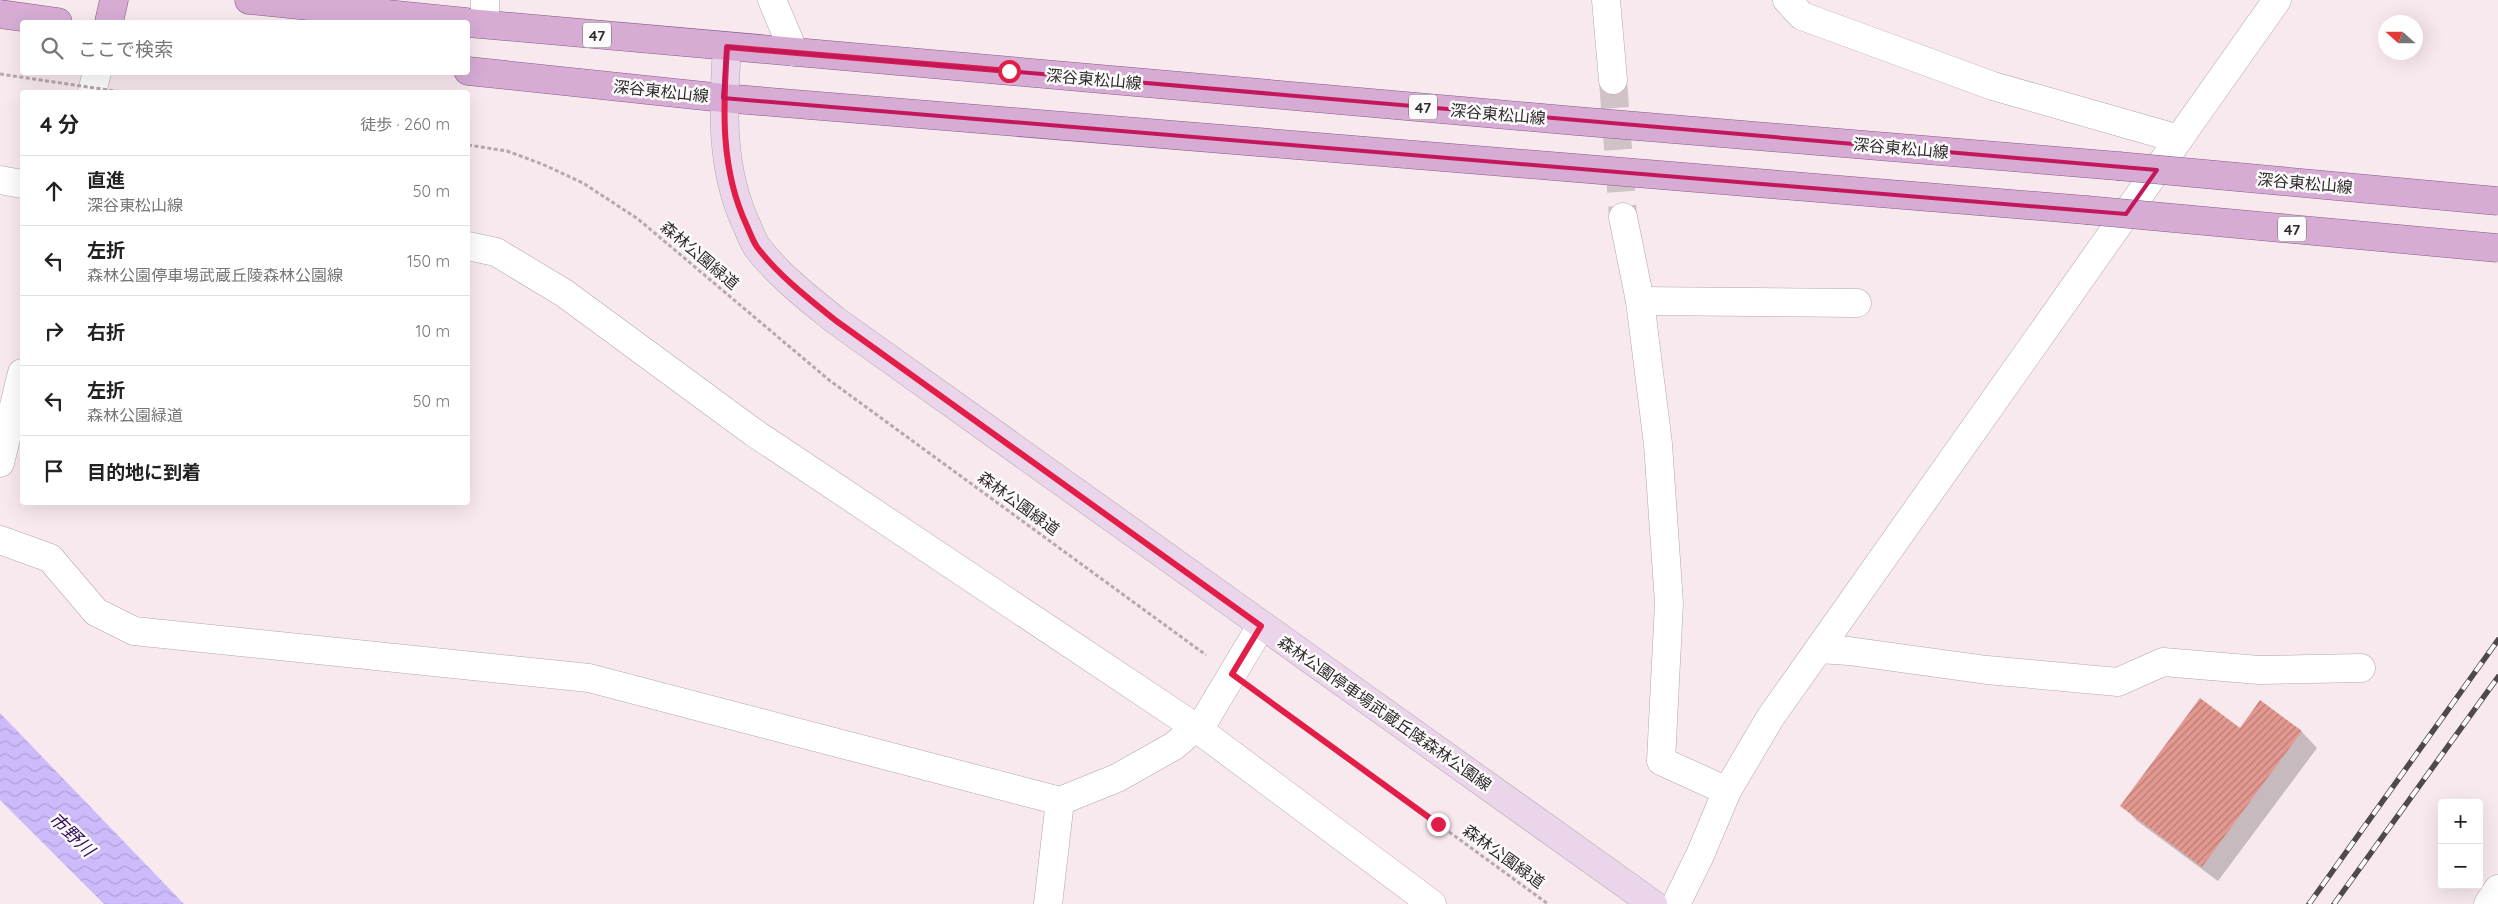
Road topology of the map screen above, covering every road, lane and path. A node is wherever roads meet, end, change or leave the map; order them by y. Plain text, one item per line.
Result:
1 (114, 0) edge
2 (249, 0) edge
3 (772, 0) edge
4 (1606, 0) edge
5 (1787, 0) edge
6 (2277, 0) edge
7 (0, 14) edge
8 (476, 17) edge
9 (44, 20) edge
10 (109, 20) edge
11 (727, 47) junction
12 (794, 52) junction
13 (470, 71) edge
14 (0, 74) edge
15 (96, 75) edge
16 (1613, 80) tunnel mouth
17 (92, 90) edge
18 (108, 90) edge
19 (723, 98) junction
20 (2179, 138) junction
21 (470, 145) edge
22 (0, 180) edge
23 (20, 184) edge
24 (2498, 201) edge
25 (1623, 217) tunnel mouth
26 (470, 246) edge
27 (2498, 248) edge
28 (1640, 301) junction
29 (1857, 303) dead end
30 (20, 381) edge
31 (0, 463) edge
32 (0, 540) edge
33 (1261, 626) junction
34 (1819, 649) junction
35 (2361, 668) dead end
36 (1232, 674) junction
37 (1195, 727) junction
38 (1727, 791) junction
39 (1060, 801) junction
40 (2498, 890) edge
41 (1048, 904) edge
42 (1432, 904) edge
43 (1548, 904) edge
44 (1653, 904) edge
45 (1676, 904) edge
46 (2488, 904) edge

1 - 10 main road
2 - 8 main road, 深谷東松山線 / 47
3 - 12 street
4 - 16 street
5 - 20 street
6 - 20 street
7 - 9 main road
8 - 11 main road, 深谷東松山線 / 47
11 - 12 main road, 深谷東松山線 / 47
11 - 19 main road, 森林公園停車場武蔵丘陵森林公園線
12 - 24 main road, 深谷東松山線 / 47, bridge
13 - 19 main road, 深谷東松山線 / 47
14 - 18 path, bridge
15 - 17 street
19 - 27 main road, 深谷東松山線 / 47, bridge
19 - 33 main road, 森林公園停車場武蔵丘陵森林公園線
20 - 34 street
21 - 36 path, 森林公園緑道
22 - 23 street
25 - 28 street
26 - 37 street
28 - 29 street
28 - 38 street
30 - 31 street
32 - 39 street
33 - 36 street
33 - 44 main road, 森林公園停車場武蔵丘陵森林公園線
34 - 35 street
34 - 38 street
36 - 37 street
36 - 43 path, 森林公園緑道
37 - 39 street
37 - 42 street
38 - 45 street
39 - 41 street
40 - 46 street

